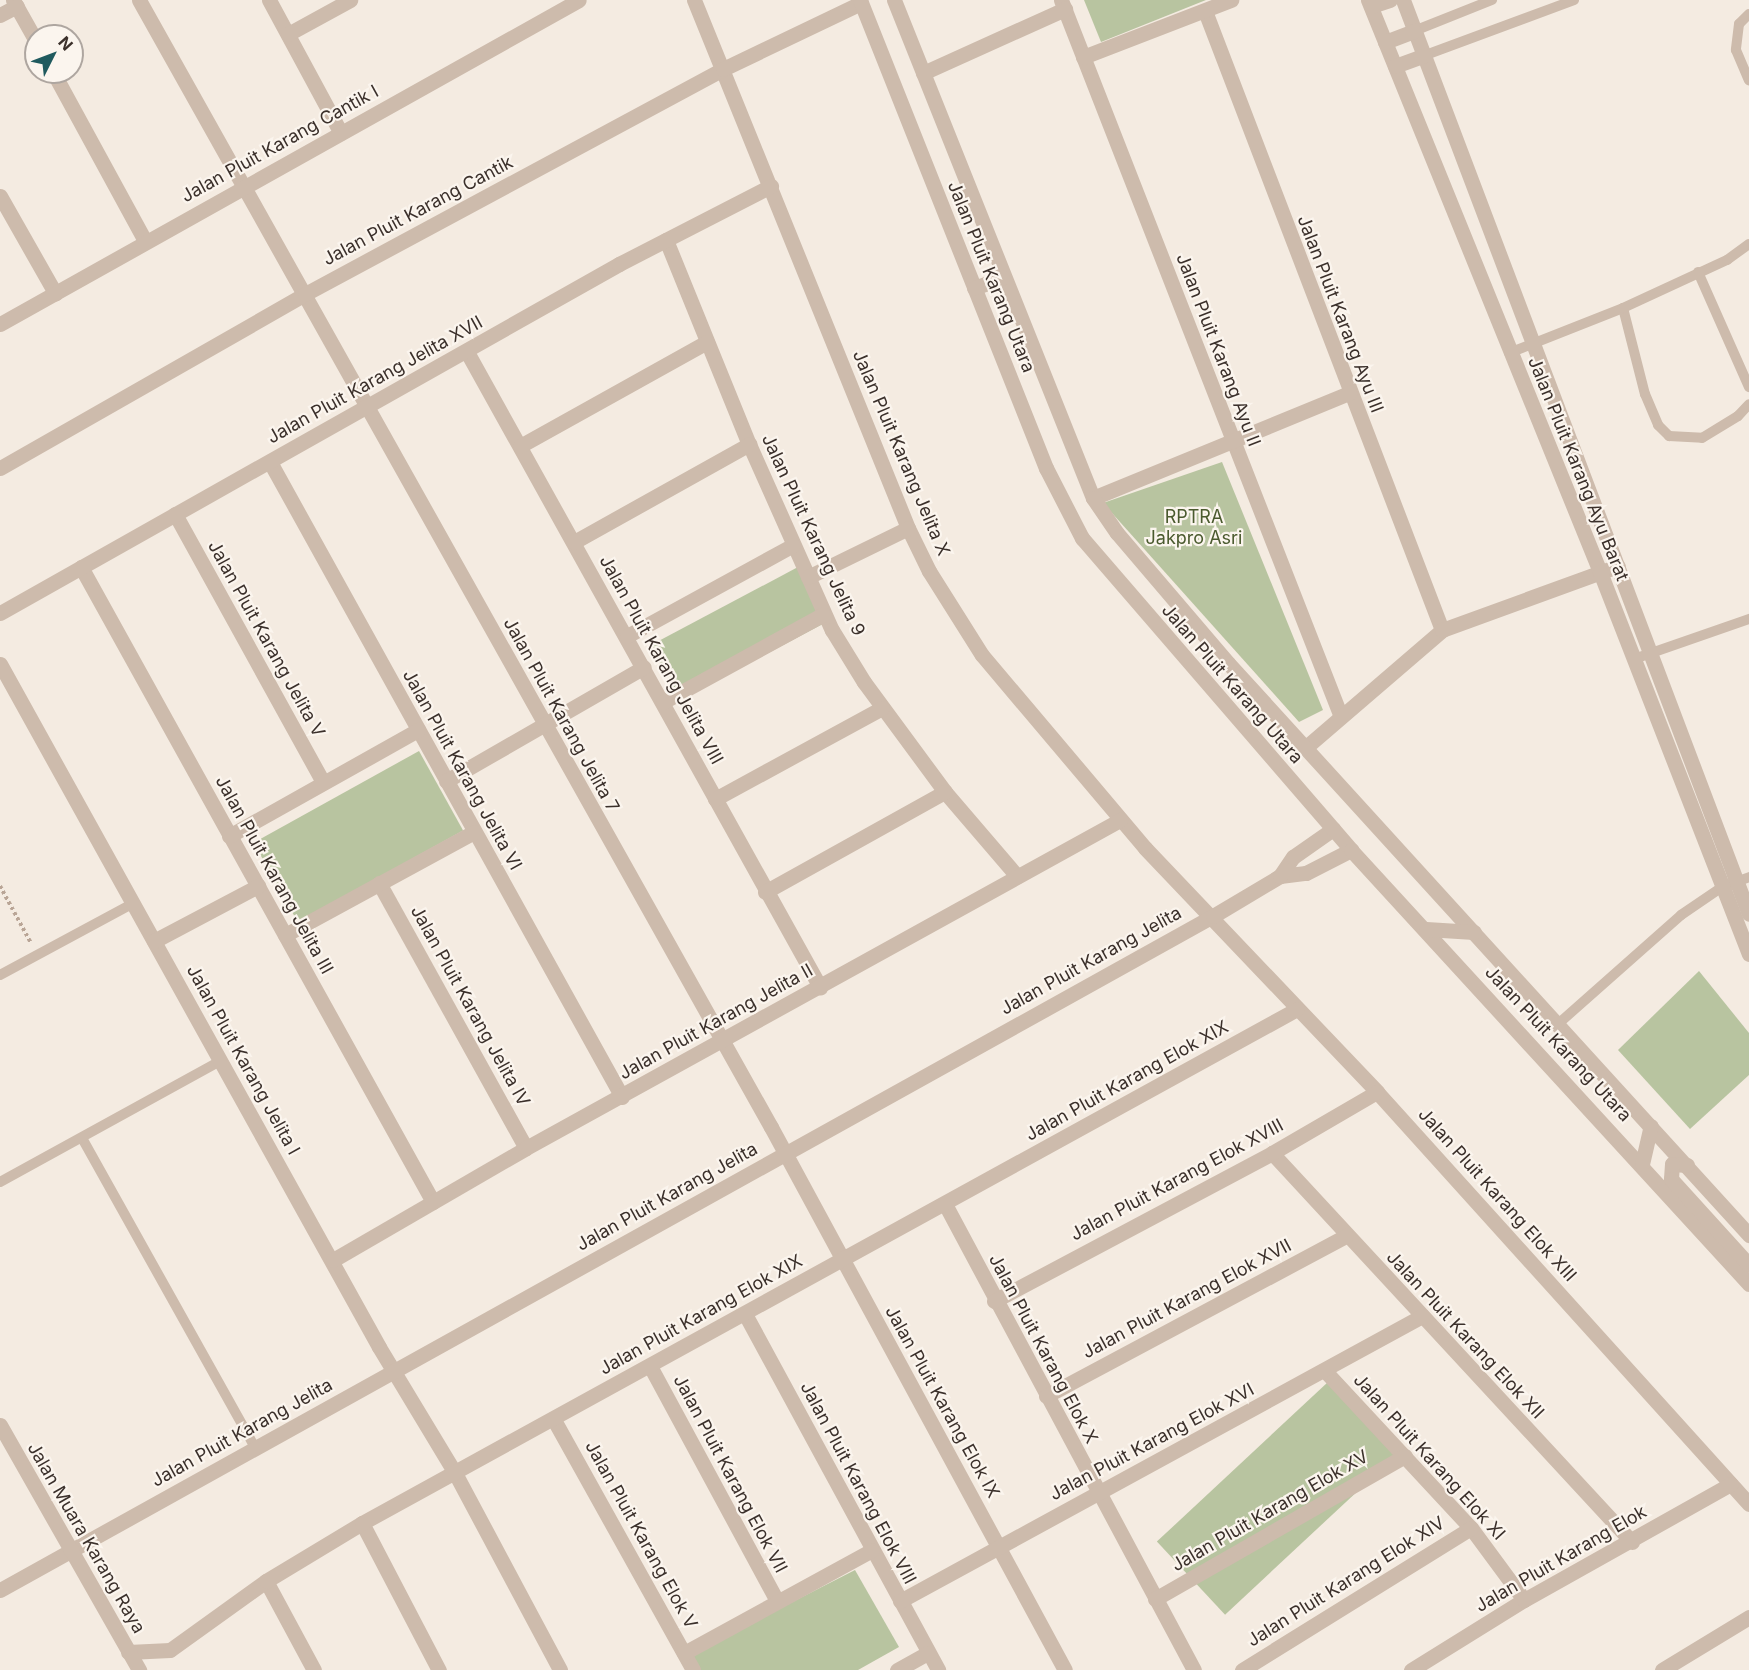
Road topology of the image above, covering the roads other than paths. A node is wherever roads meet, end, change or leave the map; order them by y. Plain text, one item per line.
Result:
1 (139, 0) edge
2 (269, 0) edge
3 (350, 0) edge
4 (694, 0) edge
5 (894, 0) edge
6 (1231, 0) edge
7 (1390, 0) edge
8 (1403, 0) edge
9 (1492, 0) edge
10 (1574, 0) edge
11 (577, 1) edge
12 (861, 1) edge
13 (15, 3) edge
14 (1370, 3) edge
15 (1063, 5) edge
16 (1205, 11) junction
17 (1749, 14) edge
18 (0, 15) edge
19 (27, 24) edge
20 (1414, 31) junction
21 (288, 34) junction
22 (1385, 42) junction
23 (1423, 56) junction
24 (1083, 57) junction
25 (1395, 66) junction
26 (723, 69) junction
27 (923, 73) junction
28 (1749, 80) edge
29 (59, 84) edge
30 (341, 133) junction
31 (243, 186) junction
32 (771, 186) junction
33 (0, 196) edge
34 (666, 240) junction
35 (145, 242) junction
36 (1749, 244) edge
37 (1698, 272) junction
38 (1002, 278) junction
39 (974, 288) junction
40 (55, 293) junction
41 (305, 294) junction
42 (1623, 308) junction
43 (0, 324) edge
44 (707, 342) junction
45 (1533, 344) junction
46 (467, 352) junction
47 (1509, 353) junction
48 (1749, 387) edge
49 (1349, 393) junction
50 (1749, 404) edge
51 (367, 406) junction
52 (1232, 441) junction
53 (749, 444) junction
54 (520, 446) junction
55 (270, 462) junction
56 (0, 468) edge
57 (1093, 498) junction
58 (175, 514) junction
59 (908, 528) junction
60 (574, 542) junction
61 (793, 545) junction
62 (1618, 566) junction
63 (81, 567) junction
64 (1600, 572) junction
65 (807, 577) junction
66 (0, 613) edge
67 (824, 614) junction
68 (1749, 619) edge
69 (1442, 630) junction
70 (627, 636) junction
71 (1650, 654) junction
72 (1634, 659) junction
73 (0, 664) edge
74 (644, 667) junction
75 (5, 684) edge
76 (663, 702) junction
77 (882, 708) junction
78 (1340, 714) junction
79 (545, 725) junction
80 (418, 730) junction
81 (1305, 748) junction
82 (323, 782) junction
83 (446, 782) junction
84 (945, 792) junction
85 (715, 799) junction
86 (1120, 820) junction
87 (1333, 829) junction
88 (474, 832) junction
89 (230, 836) junction
90 (1351, 850) junction
91 (1017, 876) junction
92 (1280, 876) junction
93 (1736, 882) edge
94 (379, 884) junction
95 (258, 886) junction
96 (765, 892) junction
97 (132, 904) junction
98 (1743, 905) edge
99 (1213, 916) junction
100 (1426, 929) junction
101 (1474, 932) junction
102 (285, 935) junction
103 (154, 941) junction
104 (1749, 954) edge
105 (0, 975) edge
106 (820, 987) junction
107 (1297, 1008) junction
108 (1558, 1024) junction
109 (723, 1041) junction
110 (220, 1061) junction
111 (1377, 1092) junction
112 (622, 1097) junction
113 (1651, 1126) junction
114 (82, 1138) junction
115 (526, 1148) junction
116 (1272, 1153) junction
117 (785, 1154) junction
118 (1642, 1164) junction
119 (1686, 1165) junction
120 (0, 1182) edge
121 (433, 1202) junction
122 (945, 1204) junction
123 (1749, 1234) edge
124 (1346, 1236) junction
125 (842, 1258) junction
126 (333, 1260) junction
127 (1749, 1265) edge
128 (1749, 1284) edge
129 (994, 1301) junction
130 (745, 1314) junction
131 (1422, 1316) junction
132 (650, 1366) junction
133 (394, 1371) junction
134 (1325, 1371) junction
135 (1046, 1396) junction
136 (554, 1420) junction
137 (0, 1425) edge
138 (255, 1448) junction
139 (1405, 1456) junction
140 (455, 1473) junction
141 (1731, 1484) junction
142 (1097, 1492) junction
143 (1749, 1504) edge
144 (362, 1523) junction
145 (1471, 1528) junction
146 (1632, 1542) junction
147 (999, 1547) junction
148 (872, 1550) junction
149 (71, 1551) junction
150 (266, 1581) junction
151 (0, 1590) edge
152 (1155, 1599) junction
153 (1524, 1599) junction
154 (777, 1601) junction
155 (900, 1601) junction
156 (1749, 1617) edge
157 (128, 1652) junction
158 (684, 1653) junction
159 (928, 1653) junction
160 (139, 1670) edge
161 (314, 1670) edge
162 (438, 1670) edge
163 (560, 1670) edge
164 (693, 1670) edge
165 (897, 1670) edge
166 (938, 1670) edge
167 (1065, 1670) edge
168 (1194, 1670) edge
169 (1242, 1670) edge
170 (1411, 1670) edge
171 (1662, 1670) edge

1 - 31 street, Jalan Pluit Karang Jelita 7
2 - 21 street
3 - 21 street
4 - 26 street, Jalan Pluit Karang Jelita X
5 - 27 street, Jalan Pluit Karang Utara
6 - 16 street
7 - 14 street
8 - 20 street, Jalan Pluit Karang Ayu Barat
9 - 20 lane
10 - 23 lane
11 - 30 street, Jalan Pluit Karang Cantik I
12 - 26 street, Jalan Pluit Karang Cantik
12 - 39 street, Jalan Pluit Karang Utara
13 - 18 street
13 - 19 street
14 - 22 street, Jalan Pluit Karang Ayu Barat
15 - 24 street, Jalan Pluit Karang Ayu II
15 - 27 street
16 - 24 street
16 - 49 street, Jalan Pluit Karang Ayu III
17 - 28 lane
20 - 22 street
20 - 23 street, Jalan Pluit Karang Ayu Barat
21 - 30 street
22 - 25 street, Jalan Pluit Karang Ayu Barat
23 - 25 street
23 - 45 street, Jalan Pluit Karang Ayu Barat
24 - 52 street, Jalan Pluit Karang Ayu II
25 - 47 street, Jalan Pluit Karang Ayu Barat
26 - 32 street, Jalan Pluit Karang Jelita X
26 - 41 street, Jalan Pluit Karang Cantik
27 - 38 street, Jalan Pluit Karang Utara
29 - 35 street
30 - 31 street, Jalan Pluit Karang Cantik I
31 - 35 street, Jalan Pluit Karang Cantik I
31 - 41 street, Jalan Pluit Karang Jelita 7
32 - 34 street, Jalan Pluit Karang Jelita XVII
32 - 59 street, Jalan Pluit Karang Jelita X
33 - 40 street
34 - 44 street, Jalan Pluit Karang Jelita 9
34 - 46 street, Jalan Pluit Karang Jelita XVII
35 - 40 street, Jalan Pluit Karang Cantik I
36 - 37 lane
37 - 42 lane
37 - 48 lane
38 - 39 street
38 - 57 street, Jalan Pluit Karang Utara
39 - 87 street, Jalan Pluit Karang Utara
40 - 43 street, Jalan Pluit Karang Cantik I
41 - 51 street, Jalan Pluit Karang Jelita 7
41 - 56 street, Jalan Pluit Karang Cantik
42 - 45 lane
42 - 50 lane
44 - 53 street, Jalan Pluit Karang Jelita 9
44 - 54 street
45 - 47 lane
45 - 62 street, Jalan Pluit Karang Ayu Barat
46 - 51 street, Jalan Pluit Karang Jelita XVII
46 - 54 street, Jalan Pluit Karang Jelita VIII
47 - 64 street, Jalan Pluit Karang Ayu Barat
49 - 52 street
49 - 69 street, Jalan Pluit Karang Ayu III
51 - 55 street, Jalan Pluit Karang Jelita XVII
51 - 79 street, Jalan Pluit Karang Jelita 7
52 - 57 street
52 - 78 street, Jalan Pluit Karang Ayu II
53 - 60 street
53 - 61 street, Jalan Pluit Karang Jelita 9
54 - 60 street, Jalan Pluit Karang Jelita VIII
55 - 58 street, Jalan Pluit Karang Jelita XVII
55 - 80 street, Jalan Pluit Karang Jelita VI
57 - 81 street, Jalan Pluit Karang Utara
58 - 63 street, Jalan Pluit Karang Jelita XVII
58 - 82 street, Jalan Pluit Karang Jelita V
59 - 65 street
59 - 86 street, Jalan Pluit Karang Jelita X
60 - 70 street, Jalan Pluit Karang Jelita VIII
61 - 65 street, Jalan Pluit Karang Jelita 9
61 - 70 street
62 - 64 street
62 - 71 street, Jalan Pluit Karang Ayu Barat
63 - 66 street, Jalan Pluit Karang Jelita XVII
63 - 89 street, Jalan Pluit Karang Jelita III
64 - 69 street
64 - 72 street, Jalan Pluit Karang Ayu Barat
65 - 67 street, Jalan Pluit Karang Jelita 9
67 - 76 street
67 - 77 street, Jalan Pluit Karang Jelita 9
68 - 71 lane
69 - 78 street
70 - 74 street, Jalan Pluit Karang Jelita VIII
71 - 72 lane
71 - 93 street, Jalan Pluit Karang Ayu Barat
72 - 93 street, Jalan Pluit Karang Ayu Barat
73 - 75 street, Jalan Pluit Karang Jelita I
74 - 76 street, Jalan Pluit Karang Jelita VIII
74 - 79 street
75 - 97 street, Jalan Pluit Karang Jelita I
76 - 85 street, Jalan Pluit Karang Jelita VIII
77 - 84 street, Jalan Pluit Karang Jelita 9
77 - 85 street
78 - 81 street
79 - 83 street
79 - 109 street, Jalan Pluit Karang Jelita 7
80 - 82 street
80 - 83 street, Jalan Pluit Karang Jelita VI
81 - 101 street, Jalan Pluit Karang Utara
82 - 89 street
83 - 88 street, Jalan Pluit Karang Jelita VI
84 - 91 street, Jalan Pluit Karang Jelita 9
84 - 96 street
85 - 96 street, Jalan Pluit Karang Jelita VIII
86 - 91 street, Jalan Pluit Karang Jelita II
86 - 99 street, Jalan Pluit Karang Jelita X
87 - 90 street, Jalan Pluit Karang Utara
87 - 92 street, Jalan Pluit Karang Jelita
88 - 94 street
88 - 112 street, Jalan Pluit Karang Jelita VI
89 - 95 street, Jalan Pluit Karang Jelita III
90 - 92 street, Jalan Pluit Karang Jelita
90 - 100 street, Jalan Pluit Karang Utara
91 - 106 street, Jalan Pluit Karang Jelita II
92 - 99 street, Jalan Pluit Karang Jelita
93 - 98 street, Jalan Pluit Karang Ayu Barat
93 - 108 lane
94 - 102 street
94 - 115 street, Jalan Pluit Karang Jelita IV
95 - 102 street, Jalan Pluit Karang Jelita III
95 - 103 street
96 - 106 street, Jalan Pluit Karang Jelita VIII
97 - 103 street, Jalan Pluit Karang Jelita I
97 - 105 lane
98 - 104 street, Jalan Pluit Karang Ayu Barat
99 - 107 street, Jalan Pluit Karang Elok XIII
99 - 117 street, Jalan Pluit Karang Jelita
100 - 101 street
100 - 118 street, Jalan Pluit Karang Utara
101 - 108 street, Jalan Pluit Karang Utara
102 - 121 street, Jalan Pluit Karang Jelita III
103 - 110 street, Jalan Pluit Karang Jelita I
106 - 109 street, Jalan Pluit Karang Jelita II
107 - 111 street, Jalan Pluit Karang Elok XIII
107 - 122 street, Jalan Pluit Karang Elok XIX
108 - 113 street, Jalan Pluit Karang Utara
109 - 112 street, Jalan Pluit Karang Jelita II
109 - 117 street, Jalan Pluit Karang Jelita 7
110 - 114 lane
110 - 126 street, Jalan Pluit Karang Jelita I
111 - 116 street, Jalan Pluit Karang Elok XVIII
111 - 141 street, Jalan Pluit Karang Elok XIII
112 - 115 street, Jalan Pluit Karang Jelita II
113 - 118 street
113 - 119 street, Jalan Pluit Karang Utara
114 - 120 lane
114 - 138 lane
115 - 121 street, Jalan Pluit Karang Jelita II
116 - 124 street, Jalan Pluit Karang Elok XII
116 - 129 street, Jalan Pluit Karang Elok XVIII
117 - 125 street, Jalan Pluit Karang Elok IX
117 - 133 street, Jalan Pluit Karang Jelita
118 - 128 street, Jalan Pluit Karang Utara
119 - 123 street, Jalan Pluit Karang Utara
119 - 127 street
121 - 126 street, Jalan Pluit Karang Jelita II
122 - 125 street, Jalan Pluit Karang Elok XIX
122 - 129 street, Jalan Pluit Karang Elok X
124 - 131 street, Jalan Pluit Karang Elok XII
124 - 135 street, Jalan Pluit Karang Elok XVII
125 - 130 street, Jalan Pluit Karang Elok XIX
125 - 147 street, Jalan Pluit Karang Elok IX
126 - 133 street, Jalan Pluit Karang Jelita I
129 - 135 street, Jalan Pluit Karang Elok X
130 - 132 street, Jalan Pluit Karang Elok XIX
130 - 148 street, Jalan Pluit Karang Elok VIII
131 - 134 street, Jalan Pluit Karang Elok XVI
131 - 146 street, Jalan Pluit Karang Elok XII
132 - 136 street, Jalan Pluit Karang Elok XIX
132 - 154 street, Jalan Pluit Karang Elok VII
133 - 138 street, Jalan Pluit Karang Jelita
133 - 140 street, Jalan Pluit Karang Jelita I
134 - 139 street, Jalan Pluit Karang Elok XI
134 - 142 street, Jalan Pluit Karang Elok XVI
135 - 142 street, Jalan Pluit Karang Elok X
136 - 140 street, Jalan Pluit Karang Elok XIX
136 - 158 street, Jalan Pluit Karang Elok V
137 - 149 street, Jalan Muara Karang Raya
138 - 149 street, Jalan Pluit Karang Jelita
139 - 145 street, Jalan Pluit Karang Elok XI
139 - 152 street, Jalan Pluit Karang Elok XV
140 - 144 street, Jalan Pluit Karang Elok XIX
140 - 163 street, Jalan Pluit Karang Jelita I
141 - 143 street, Jalan Pluit Karang Elok XIII
141 - 146 street, Jalan Pluit Karang Elok
142 - 147 street, Jalan Pluit Karang Elok XVI
142 - 152 street, Jalan Pluit Karang Elok X
144 - 150 street, Jalan Pluit Karang Elok XIX
144 - 162 street
145 - 153 street, Jalan Pluit Karang Elok XI
145 - 169 street, Jalan Pluit Karang Elok XIV
146 - 153 street, Jalan Pluit Karang Elok
147 - 155 street, Jalan Pluit Karang Elok XVI
147 - 167 street, Jalan Pluit Karang Elok IX
148 - 154 street
148 - 155 street, Jalan Pluit Karang Elok VIII
149 - 151 street, Jalan Pluit Karang Jelita
149 - 157 street, Jalan Muara Karang Raya
150 - 157 street, Jalan Pluit Karang Elok XIX
150 - 161 street
152 - 168 street, Jalan Pluit Karang Elok X
153 - 170 street, Jalan Pluit Karang Elok
154 - 158 street
155 - 159 street, Jalan Pluit Karang Elok VIII
156 - 171 street
157 - 160 street, Jalan Muara Karang Raya
158 - 164 street, Jalan Pluit Karang Elok V
159 - 165 street
159 - 166 street, Jalan Pluit Karang Elok VIII

